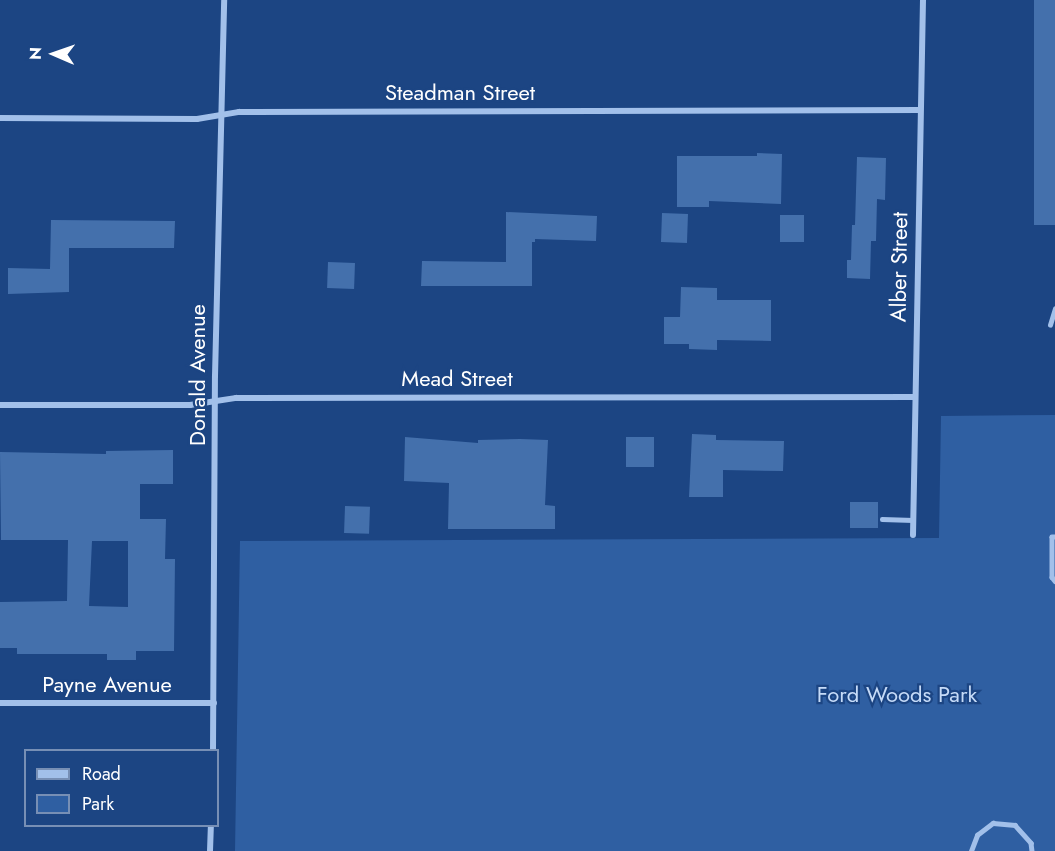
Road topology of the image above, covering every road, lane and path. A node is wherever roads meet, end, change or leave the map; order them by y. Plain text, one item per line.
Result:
1 (224, 0) edge
2 (922, 0) edge
3 (920, 110) junction
4 (221, 115) junction
5 (0, 118) edge
6 (1055, 309) edge
7 (1050, 325) dead end
8 (915, 397) junction
9 (215, 401) junction
10 (0, 405) edge
11 (882, 519) dead end
12 (913, 520) junction
13 (913, 535) dead end
14 (1055, 537) edge
15 (1055, 581) edge
16 (0, 703) edge
17 (214, 703) junction
18 (213, 749) edge
19 (211, 827) edge
20 (210, 851) edge
21 (971, 851) edge
22 (1032, 851) edge

1 - 4 street, Donald Avenue
2 - 3 street, Alber Street
3 - 4 street, Steadman Street
3 - 8 street, Alber Street
4 - 5 street, Steadman Street
4 - 9 street, Donald Avenue
6 - 7 lane
8 - 9 street, Mead Street
8 - 12 street, Alber Street
9 - 10 street, Mead Street
9 - 17 street, Donald Avenue
11 - 12 lane
12 - 13 street, Alber Street
14 - 15 lane
16 - 17 street, Payne Avenue
17 - 18 street, Donald Avenue
19 - 20 street
21 - 22 lane

